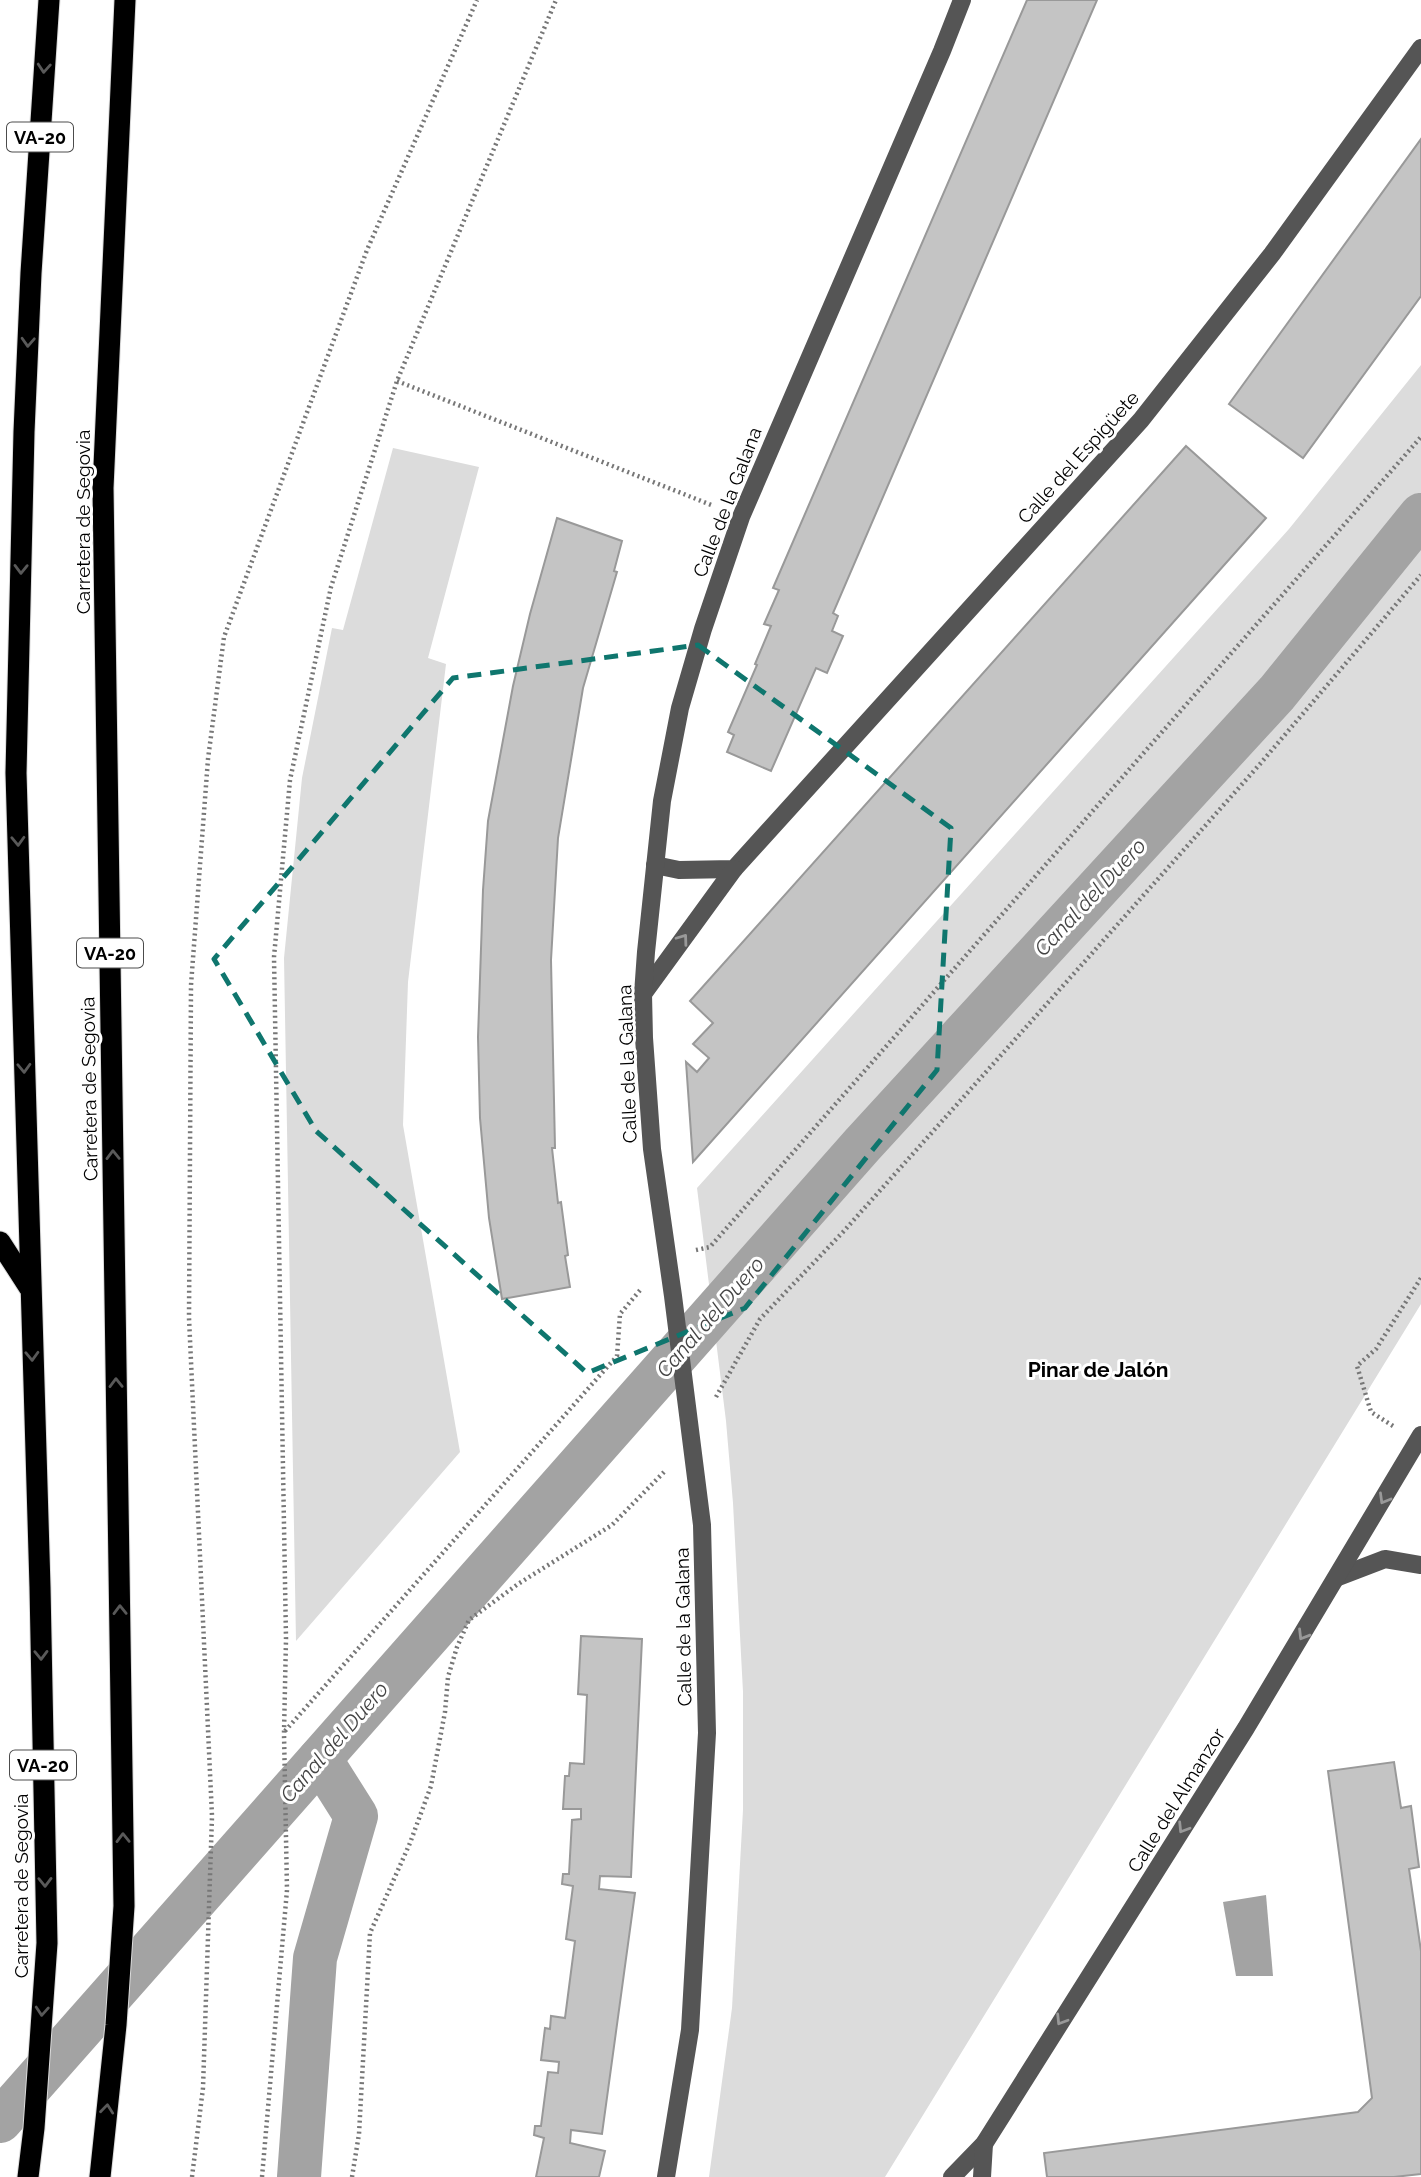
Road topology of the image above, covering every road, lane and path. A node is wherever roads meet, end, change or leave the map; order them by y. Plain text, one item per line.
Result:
1 (49, 0) edge
2 (125, 0) edge
3 (477, 0) edge
4 (556, 0) edge
5 (962, 0) edge
6 (1421, 48) edge
7 (397, 381) junction
8 (1421, 438) edge
9 (741, 516) junction
10 (1421, 575) edge
11 (16, 773) junction
12 (0, 794) edge
13 (655, 865) junction
14 (734, 869) junction
15 (643, 994) junction
16 (0, 1242) edge
17 (667, 1256) junction
18 (1421, 1278) edge
19 (30, 1288) junction
20 (714, 1402) dead end
21 (1420, 1438) edge
22 (693, 1447) junction
23 (1421, 1464) edge
24 (1421, 1565) edge
25 (1338, 1577) junction
26 (284, 1733) junction
27 (984, 2144) junction
28 (29, 2177) edge
29 (100, 2177) edge
30 (192, 2177) edge
31 (262, 2177) edge
32 (352, 2177) edge
33 (666, 2177) edge
34 (952, 2177) edge
35 (982, 2177) edge

1 -> 11 highway, Carretera de Segovia / VA-20
29 -> 2 highway, Carretera de Segovia / VA-20
3 - 30 path
4 - 7 path
5 - 9 street, Calle de la Galana
6 - 14 street, Calle del Espigüete
7 - 9 path
7 - 26 path
8 - 17 path
9 - 13 street, Calle de la Galana
10 - 20 path
11 - 12 highway
11 -> 19 highway, Carretera de Segovia / VA-20
13 - 14 street
13 - 15 street, Calle de la Galana
15 -> 14 street, Calle del Espigüete
15 - 17 street, Calle de la Galana
16 - 19 highway
17 - 22 street, Calle de la Galana
17 - 26 path
18 - 21 path
19 -> 28 highway, Carretera de Segovia / VA-20
21 - 23 street
21 -> 25 street, Calle del Almanzor
22 - 32 path
22 - 33 street, Calle de la Galana
24 - 25 street
25 -> 27 street, Calle del Almanzor
26 - 31 path
27 - 34 street, Calle del Almanzor
27 - 35 street

